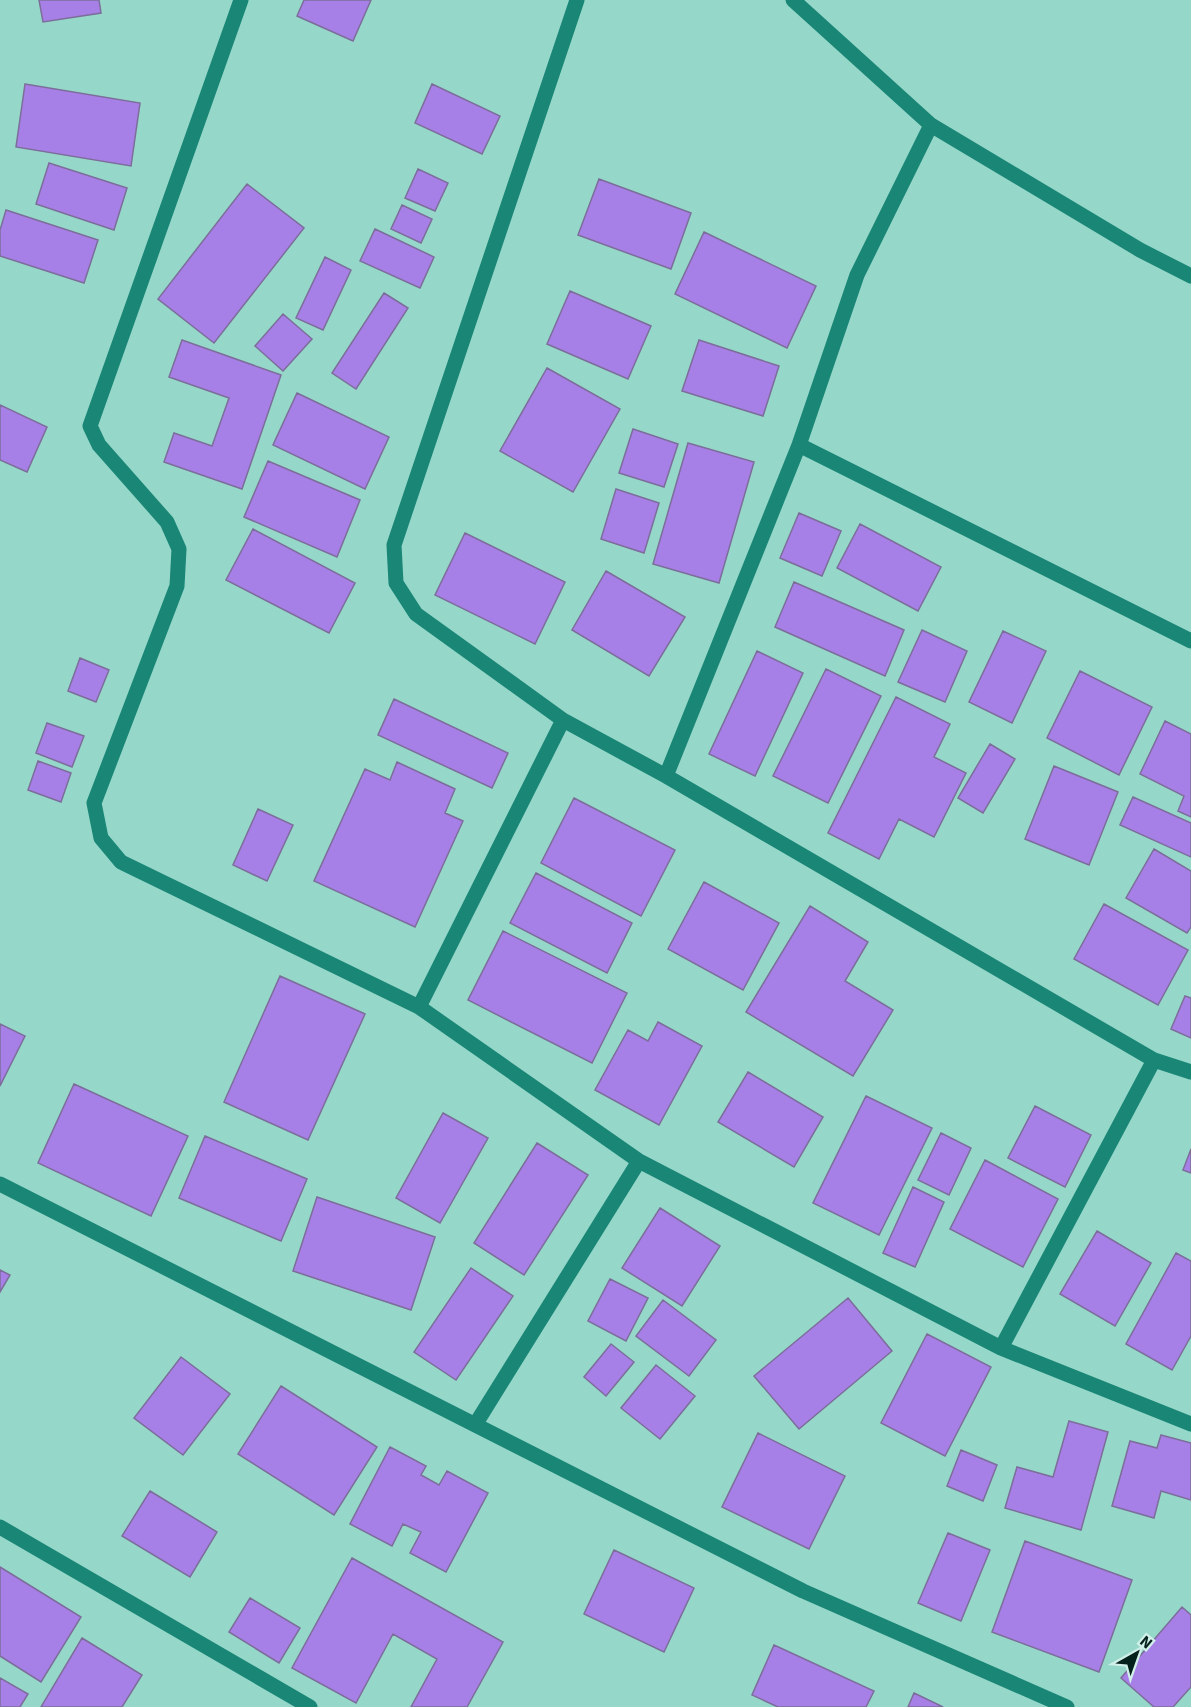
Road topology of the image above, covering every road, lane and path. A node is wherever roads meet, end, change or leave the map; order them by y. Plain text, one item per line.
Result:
1 (241, 0) edge
2 (577, 0) edge
3 (793, 0) edge
4 (931, 125) junction
5 (1191, 276) edge
6 (799, 445) junction
7 (1191, 641) edge
8 (563, 720) junction
9 (666, 776) junction
10 (419, 1007) junction
11 (1154, 1060) junction
12 (1191, 1072) edge
13 (639, 1161) junction
14 (0, 1184) edge
15 (1001, 1348) junction
16 (1191, 1424) edge
17 (475, 1425) junction
18 (0, 1527) edge
19 (310, 1707) edge
20 (1067, 1707) edge

1 - 10 street
2 - 8 street
3 - 4 street
4 - 5 street
4 - 6 street
6 - 7 street
6 - 9 street
8 - 9 street
8 - 10 street
9 - 11 street
10 - 13 street
11 - 12 street
11 - 15 street
13 - 15 street
13 - 17 street
14 - 17 street
15 - 16 street
17 - 20 street
18 - 19 street

